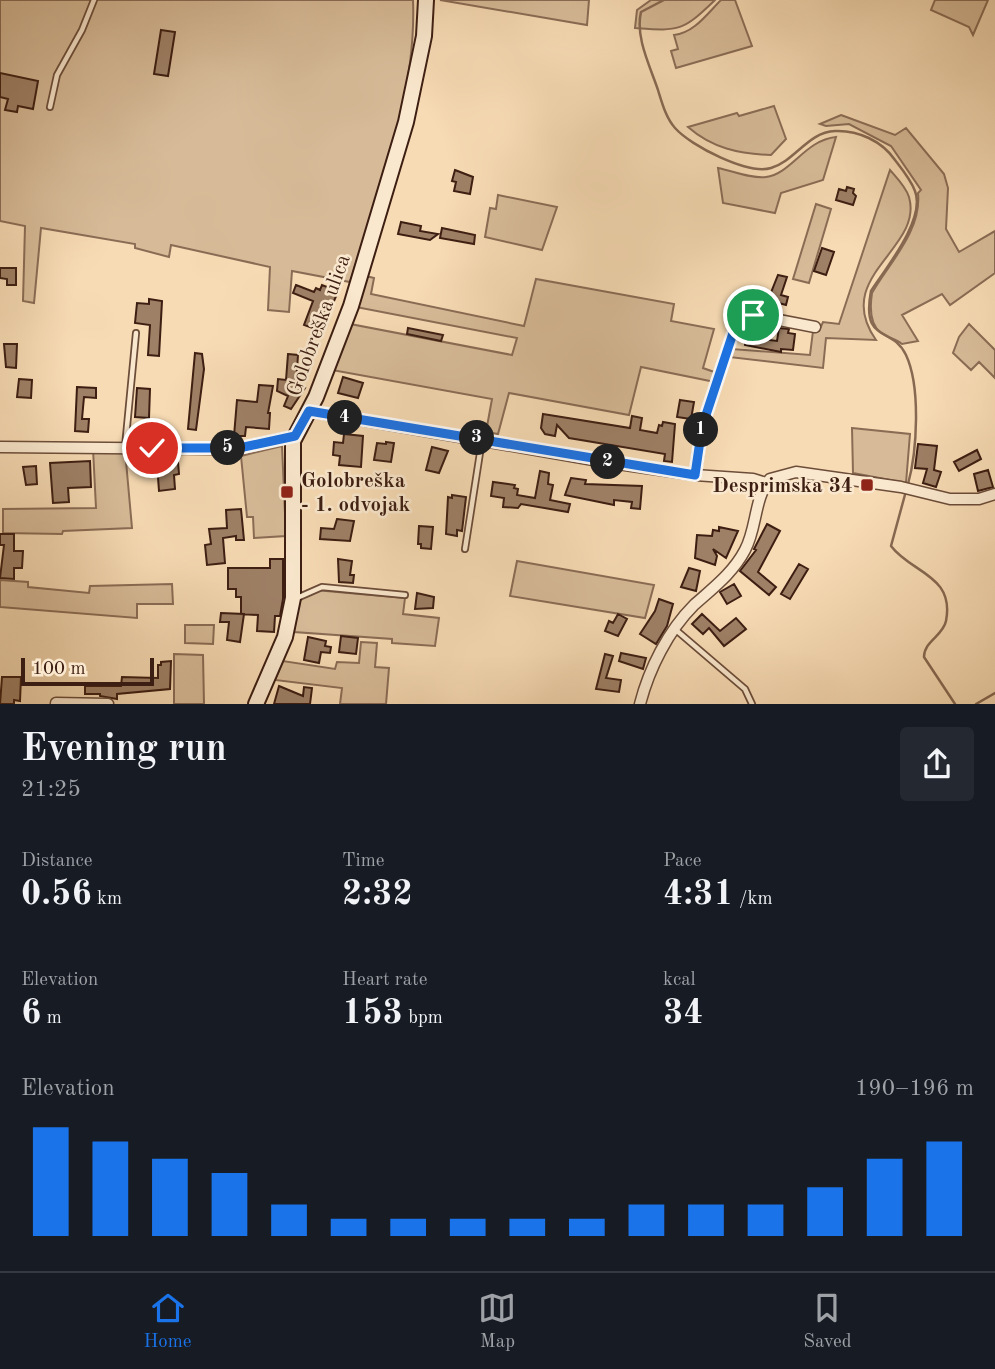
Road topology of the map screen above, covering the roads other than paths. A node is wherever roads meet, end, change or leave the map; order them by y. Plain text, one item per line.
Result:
1 (94, 0) edge
2 (426, 0) edge
3 (50, 107) dead end
4 (816, 327) dead end
5 (136, 333) dead end
6 (309, 411) junction
7 (295, 436) junction
8 (482, 439) junction
9 (0, 447) edge
10 (125, 447) junction
11 (695, 475) junction
12 (766, 483) junction
13 (995, 494) edge
14 (466, 548) dead end
15 (405, 595) dead end
16 (293, 598) junction
17 (675, 629) junction
18 (56, 703) edge
19 (108, 704) edge
20 (256, 704) edge
21 (640, 704) edge
22 (752, 704) edge

1 - 3 lane
2 - 6 street, Golobreška ulica
4 - 11 street
5 - 10 lane
6 - 7 street, Golobreška ulica
6 - 8 street
7 - 10 street
7 - 16 street, Golobreška ulica
8 - 11 street
8 - 14 lane
9 - 10 street
11 - 12 street
12 - 13 street
12 - 17 street
15 - 16 lane
16 - 20 street, Golobreška ulica
17 - 21 street
17 - 22 lane
18 - 19 street

